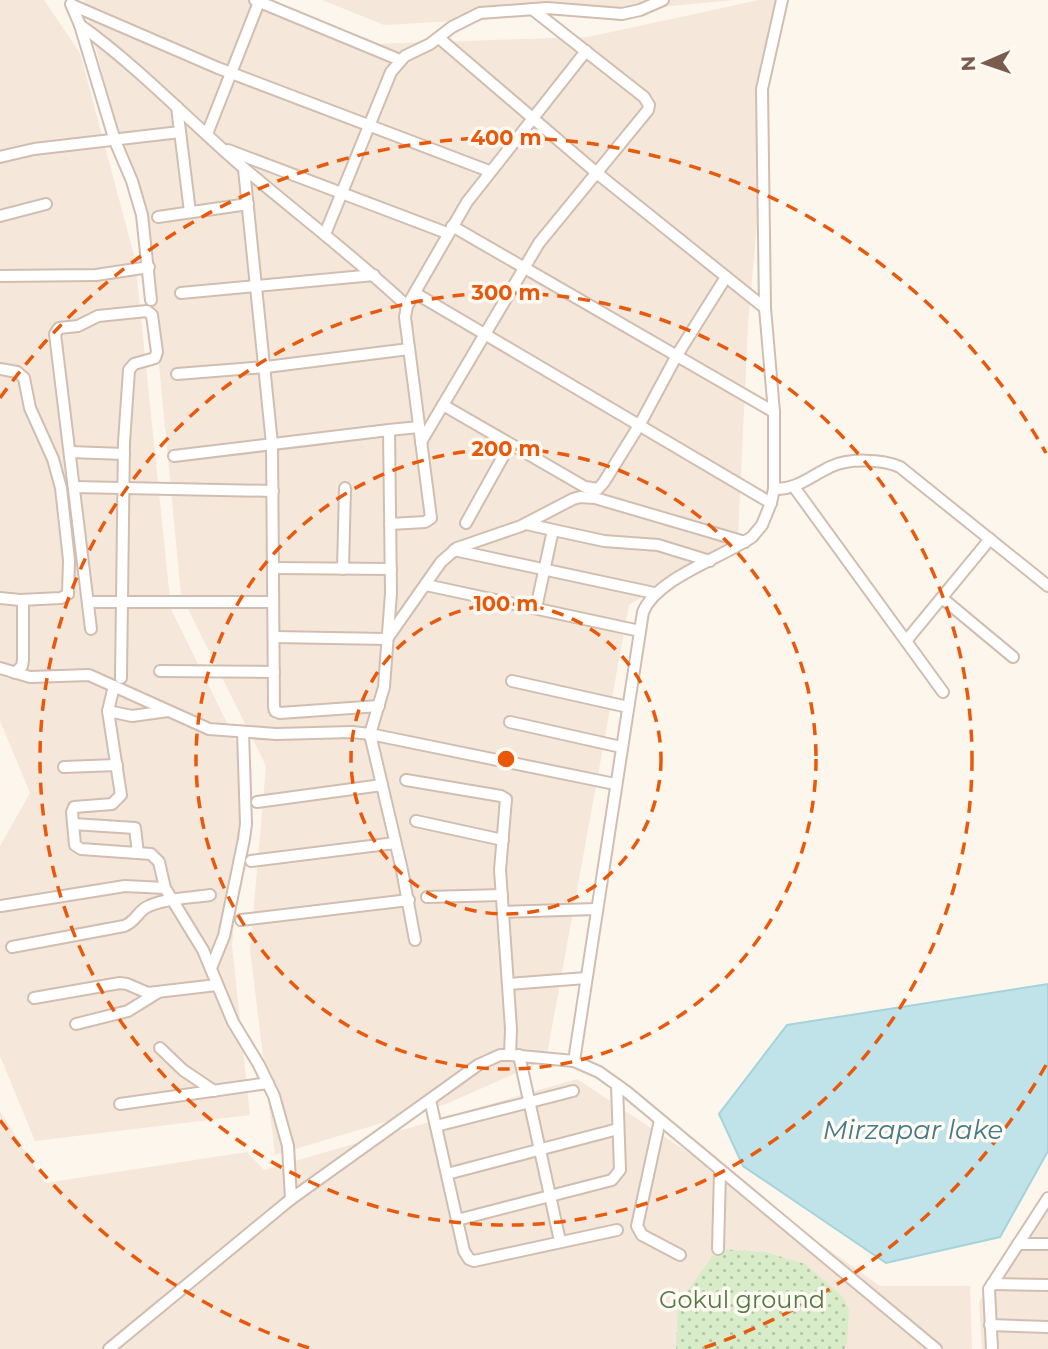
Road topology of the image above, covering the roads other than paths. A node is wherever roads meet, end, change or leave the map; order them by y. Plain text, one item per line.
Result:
1 (663, 0) edge
2 (782, 0) edge
3 (257, 1) edge
4 (71, 2) edge
5 (548, 4) edge
6 (491, 5) edge
7 (532, 9) junction
8 (80, 25) junction
9 (439, 38) junction
10 (586, 51) junction
11 (400, 60) junction
12 (232, 73) junction
13 (177, 107) junction
14 (534, 119) junction
15 (369, 124) junction
16 (180, 132) junction
17 (206, 134) junction
18 (116, 141) junction
19 (221, 148) junction
20 (0, 157) edge
21 (244, 169) junction
22 (489, 171) junction
23 (598, 174) junction
24 (341, 194) junction
25 (46, 204) dead end
26 (248, 204) junction
27 (190, 212) junction
28 (0, 216) edge
29 (158, 217) dead end
30 (450, 230) junction
31 (325, 234) junction
32 (149, 267) junction
33 (524, 268) junction
34 (374, 275) junction
35 (0, 276) edge
36 (726, 277) junction
37 (256, 286) junction
38 (181, 293) dead end
39 (415, 293) junction
40 (151, 300) dead end
41 (407, 306) junction
42 (765, 308) junction
43 (485, 335) junction
44 (409, 349) junction
45 (677, 355) junction
46 (266, 367) junction
47 (0, 369) edge
48 (177, 374) dead end
49 (443, 405) junction
50 (774, 412) junction
51 (640, 424) junction
52 (419, 427) junction
53 (389, 430) junction
54 (421, 442) junction
55 (272, 444) junction
56 (510, 444) junction
57 (70, 452) junction
58 (124, 454) junction
59 (174, 456) dead end
60 (74, 487) junction
61 (794, 487) junction
62 (345, 488) dead end
63 (774, 489) junction
64 (124, 490) junction
65 (273, 491) junction
66 (771, 503) junction
67 (466, 523) dead end
68 (390, 524) junction
69 (526, 524) junction
70 (553, 530) junction
71 (990, 539) junction
72 (745, 542) junction
73 (454, 550) junction
74 (709, 561) junction
75 (273, 568) junction
76 (343, 569) junction
77 (391, 569) junction
78 (544, 569) junction
79 (426, 584) junction
80 (1048, 586) edge
81 (654, 593) junction
82 (0, 598) edge
83 (942, 598) junction
84 (20, 600) junction
85 (88, 601) junction
86 (122, 601) junction
87 (274, 602) junction
88 (536, 608) junction
89 (91, 629) dead end
90 (640, 631) junction
91 (274, 637) junction
92 (387, 639) junction
93 (906, 641) junction
94 (1013, 657) dead end
95 (0, 668) edge
96 (160, 671) dead end
97 (274, 671) junction
98 (15, 673) junction
99 (512, 681) dead end
100 (118, 682) junction
101 (943, 692) dead end
102 (379, 706) junction
103 (628, 708) junction
104 (108, 711) junction
105 (168, 711) junction
106 (510, 722) dead end
107 (243, 732) junction
108 (370, 734) junction
109 (621, 747) junction
110 (117, 765) junction
111 (64, 767) dead end
112 (406, 780) dead end
113 (615, 784) junction
114 (382, 785) junction
115 (257, 802) dead end
116 (415, 821) dead end
117 (73, 824) junction
118 (503, 840) junction
119 (395, 843) junction
120 (138, 853) junction
121 (251, 861) dead end
122 (165, 888) junction
123 (210, 895) dead end
124 (502, 895) junction
125 (427, 897) dead end
126 (409, 900) junction
127 (173, 901) junction
128 (1, 905) edge
129 (596, 909) junction
130 (503, 912) junction
131 (241, 920) dead end
132 (415, 940) dead end
133 (12, 947) dead end
134 (211, 968) junction
135 (586, 978) junction
136 (508, 984) junction
137 (217, 985) junction
138 (158, 992) junction
139 (34, 998) dead end
140 (76, 1024) dead end
141 (160, 1048) dead end
142 (514, 1055) junction
143 (574, 1061) junction
144 (268, 1083) junction
145 (617, 1085) junction
146 (214, 1091) junction
147 (573, 1091) dead end
148 (430, 1100) junction
149 (529, 1102) junction
150 (120, 1104) dead end
151 (660, 1120) junction
152 (436, 1126) junction
153 (618, 1129) junction
154 (539, 1150) junction
155 (720, 1171) junction
156 (447, 1174) junction
157 (549, 1196) junction
158 (1048, 1198) edge
159 (291, 1199) junction
160 (457, 1220) junction
161 (617, 1230) dead end
162 (560, 1241) junction
163 (1018, 1244) junction
164 (1048, 1244) edge
165 (718, 1249) dead end
166 (680, 1255) dead end
167 (992, 1284) junction
168 (1048, 1285) edge
169 (990, 1325) junction
170 (1048, 1327) edge
171 (109, 1349) edge
172 (936, 1349) edge
173 (992, 1349) edge

1 - 5 street
2 - 42 street
3 - 11 street
3 - 12 street
4 - 8 street
4 - 12 street
5 - 7 street
6 - 7 street
6 - 9 street
7 - 10 street
8 - 13 street
8 - 18 street
9 - 11 street
9 - 14 street
10 - 14 street
10 - 23 street
11 - 15 street
12 - 15 street
12 - 17 street
13 - 16 street
13 - 17 street
14 - 22 street
14 - 23 street
15 - 22 street
15 - 24 street
16 - 18 street
16 - 27 street
17 - 19 street
18 - 20 street
18 - 32 street
19 - 21 street
19 - 24 street
21 - 26 street
21 - 31 street
22 - 30 street
23 - 33 street
23 - 36 street
24 - 30 street
24 - 31 street
25 - 28 street
26 - 27 street
26 - 37 street
27 - 29 street
30 - 33 street
30 - 39 street
31 - 34 street
32 - 35 street
32 - 40 street
33 - 43 street
33 - 45 street
34 - 37 street
34 - 41 street
36 - 42 street
36 - 45 street
37 - 38 street
37 - 46 street
39 - 41 street
39 - 43 street
41 - 44 street
42 - 50 street
43 - 49 street
43 - 51 street
44 - 46 street
44 - 52 street
45 - 50 street
45 - 51 street
46 - 48 street
46 - 55 street
47 - 84 street
49 - 54 street
49 - 56 street
50 - 63 street
51 - 56 street
51 - 66 street
52 - 53 street
52 - 54 street
53 - 55 street
53 - 68 street
54 - 68 street
55 - 59 street
55 - 65 street
56 - 67 street
57 - 58 street
57 - 58 street
57 - 60 street
58 - 64 street
60 - 64 street
60 - 85 street
61 - 63 street
61 - 71 street
61 - 93 street
62 - 76 street
63 - 66 street
64 - 65 street
64 - 86 street
65 - 75 street
66 - 72 street
68 - 77 street
69 - 70 street
69 - 72 street
69 - 73 street
70 - 74 street
70 - 78 street
71 - 80 street
71 - 83 street
72 - 74 street
73 - 78 street
73 - 79 street
74 - 81 street
75 - 76 street
75 - 87 street
76 - 77 street
77 - 92 street
78 - 81 street
78 - 88 street
79 - 88 street
79 - 92 street
81 - 90 street
82 - 84 street
83 - 93 street
83 - 94 street
84 - 98 street
85 - 86 street
85 - 89 street
86 - 87 street
86 - 100 street
87 - 91 street
88 - 90 street
90 - 103 street
91 - 92 street
91 - 97 street
92 - 102 street
93 - 101 street
95 - 98 street
96 - 97 street
97 - 102 street
98 - 100 street
99 - 103 street
100 - 104 street
100 - 105 street
102 - 108 street
103 - 109 street
104 - 105 street
104 - 110 street
105 - 107 street
106 - 109 street
107 - 108 street
107 - 134 street
108 - 113 street
108 - 114 street
109 - 113 street
110 - 111 street
110 - 117 street
112 - 118 street
113 - 129 street
114 - 115 street
114 - 119 street
116 - 118 street
117 - 120 street
117 - 120 street
118 - 124 street
119 - 121 street
119 - 126 street
120 - 122 street
122 - 127 street
122 - 128 street
123 - 127 street
124 - 125 street
124 - 130 street
126 - 131 street
126 - 132 street
127 - 133 street
127 - 134 street
129 - 130 street
129 - 135 street
130 - 136 street
134 - 137 street
135 - 136 street
135 - 143 street
136 - 142 street
137 - 138 street
137 - 144 street
138 - 139 street
138 - 140 street
141 - 146 street
142 - 143 street
142 - 148 street
142 - 149 street
143 - 145 street
144 - 146 street
144 - 159 street
145 - 151 street
145 - 153 street
146 - 150 street
147 - 149 street
148 - 152 street
148 - 159 street
149 - 152 street
149 - 154 street
151 - 155 street
151 - 166 street
152 - 156 street
153 - 154 street
153 - 157 street
154 - 156 street
154 - 157 street
155 - 165 street
155 - 172 street
156 - 160 street
157 - 160 street
157 - 162 street
158 - 163 street
159 - 171 street
160 - 162 street
161 - 162 street
163 - 164 street
163 - 167 street
167 - 168 street
167 - 169 street
169 - 170 street
169 - 173 street

